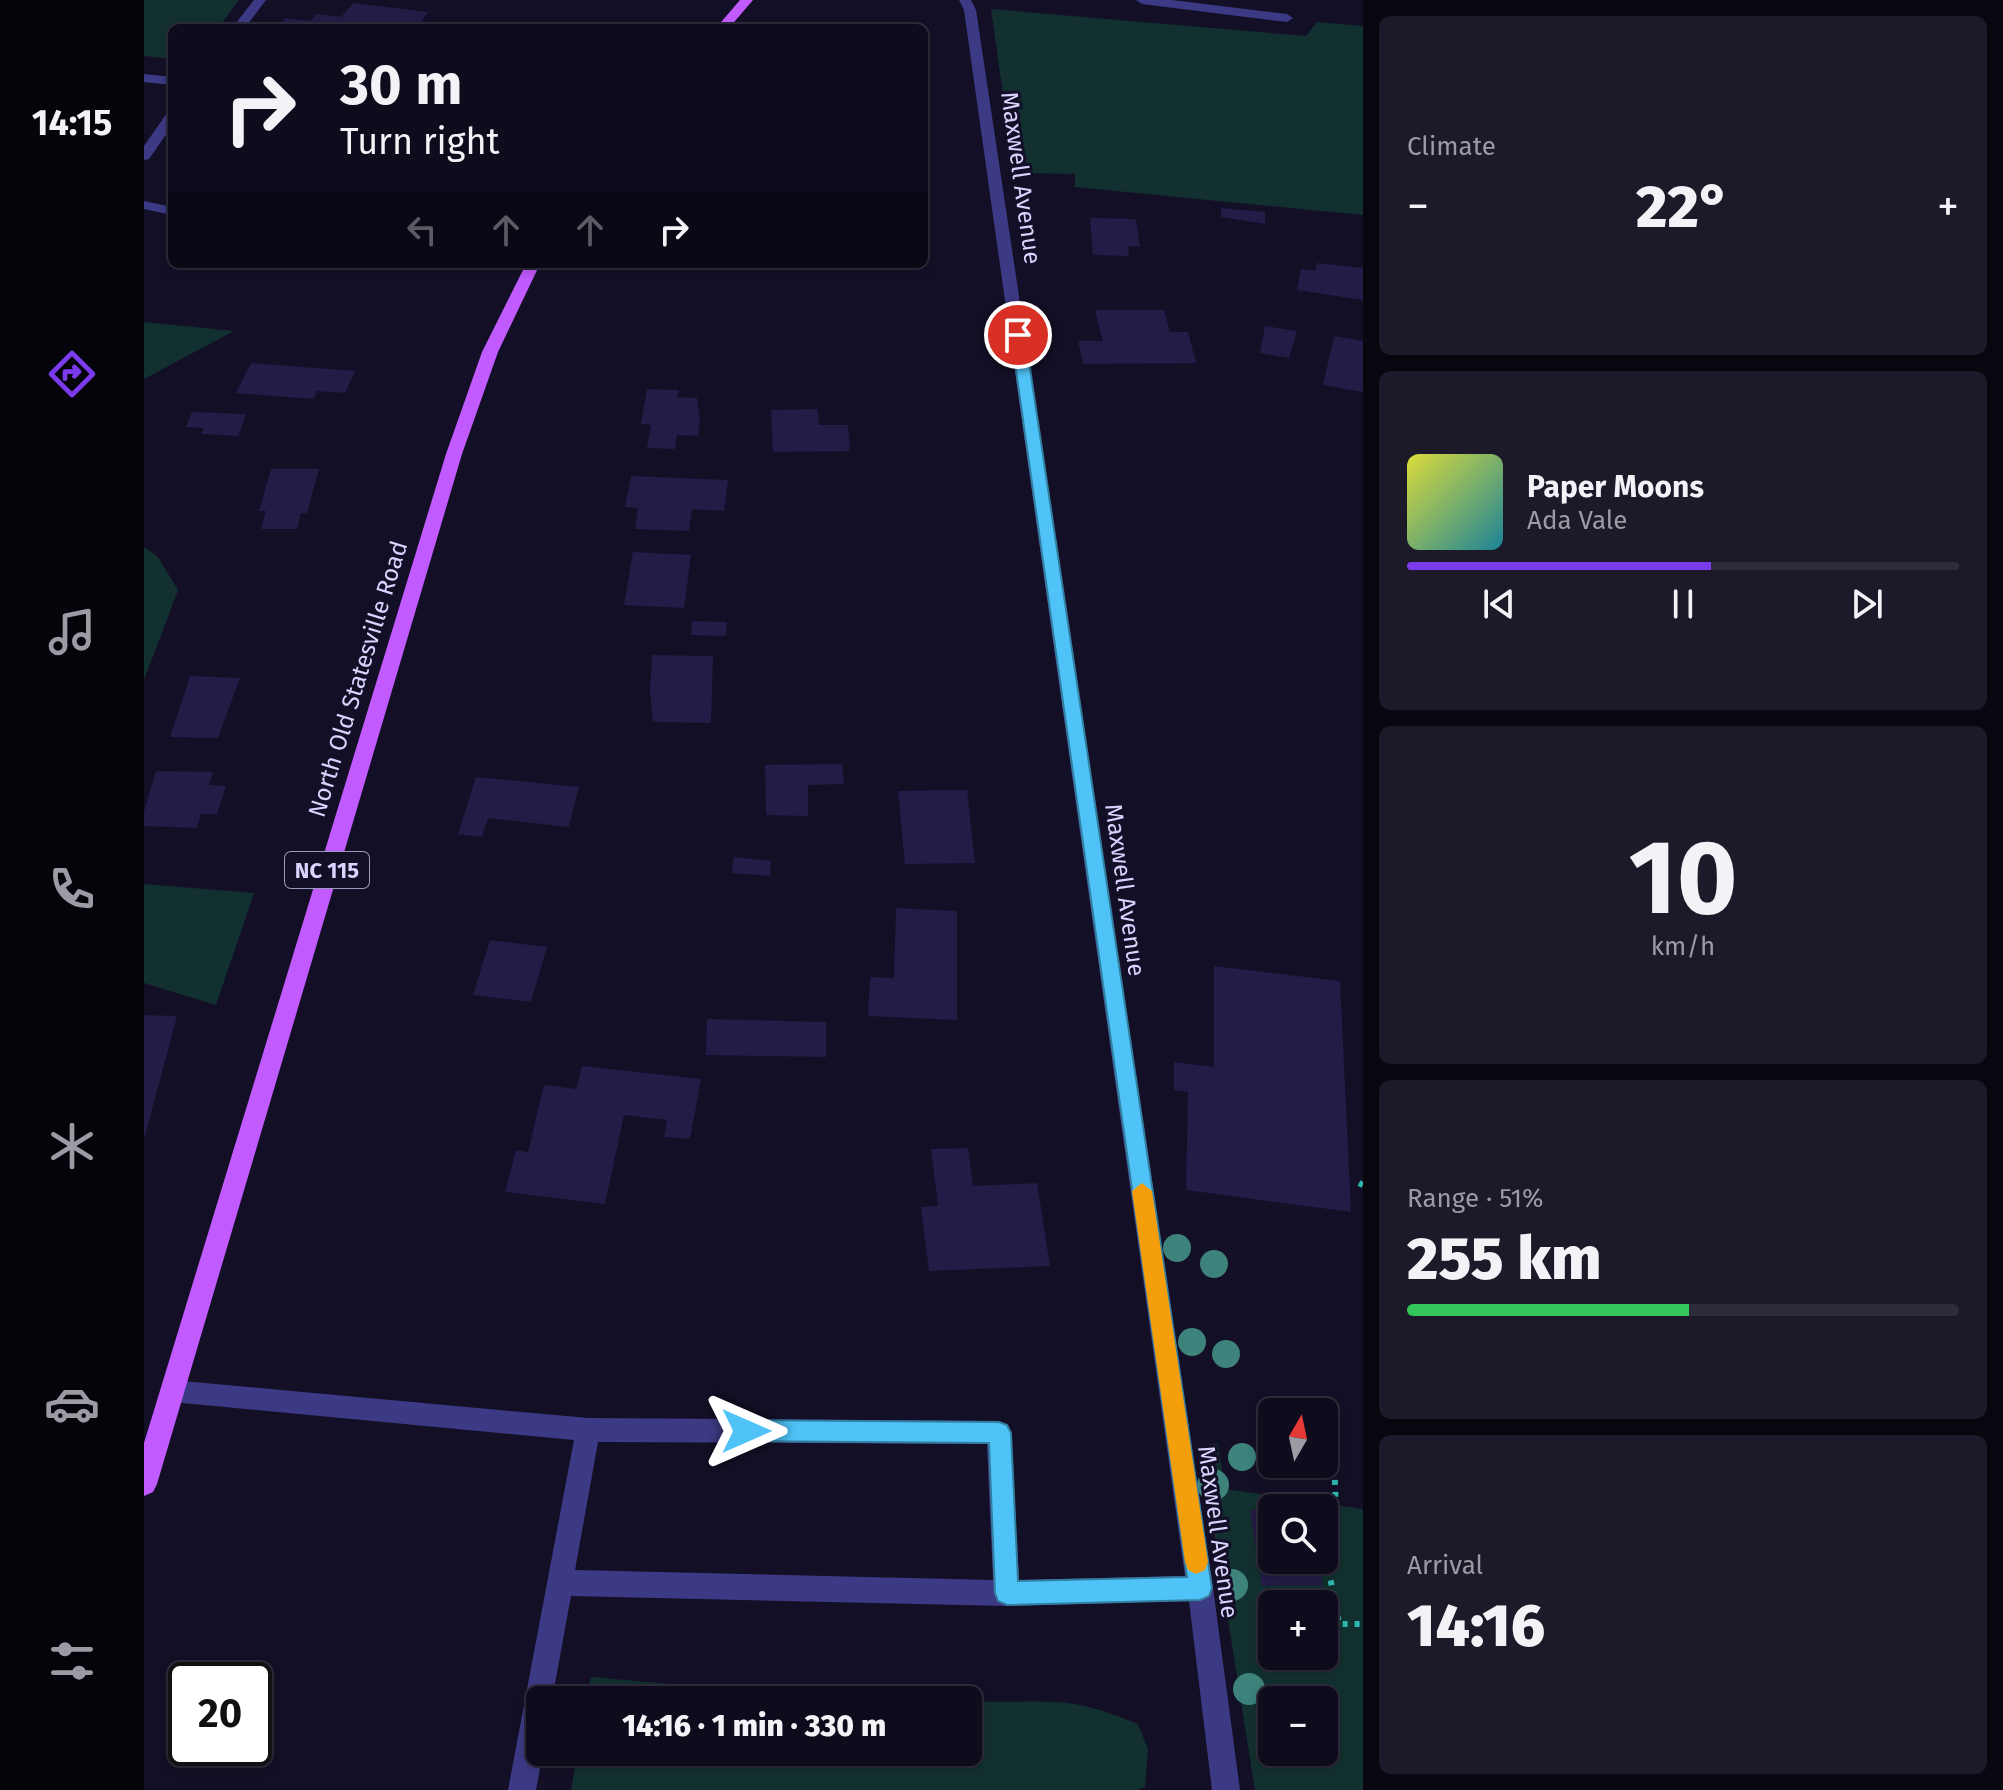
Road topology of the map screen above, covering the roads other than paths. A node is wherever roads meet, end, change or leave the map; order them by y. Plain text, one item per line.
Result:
1 (260, 0) edge
2 (747, 0) edge
3 (965, 0) edge
4 (1142, 0) edge
5 (1287, 18) dead end
6 (241, 24) edge
7 (726, 24) edge
8 (144, 78) edge
9 (168, 81) edge
10 (168, 122) edge
11 (144, 156) edge
12 (144, 205) edge
13 (168, 210) edge
14 (531, 268) edge
15 (172, 1391) junction
16 (588, 1430) junction
17 (144, 1484) edge
18 (562, 1583) junction
19 (1200, 1588) junction
20 (1007, 1593) junction
21 (522, 1790) edge
22 (1226, 1790) edge

1 - 6 street
2 - 7 main road
3 - 19 street, Maxwell Avenue
4 - 5 street
8 - 9 street
10 - 11 street
12 - 13 street
14 - 15 main road, North Old Statesville Road / NC 115
15 - 16 street
15 - 17 main road, North Old Statesville Road / NC 115
16 - 18 street
16 - 20 street
18 - 20 street
18 - 21 street
19 - 20 street
19 - 22 street, Maxwell Avenue

